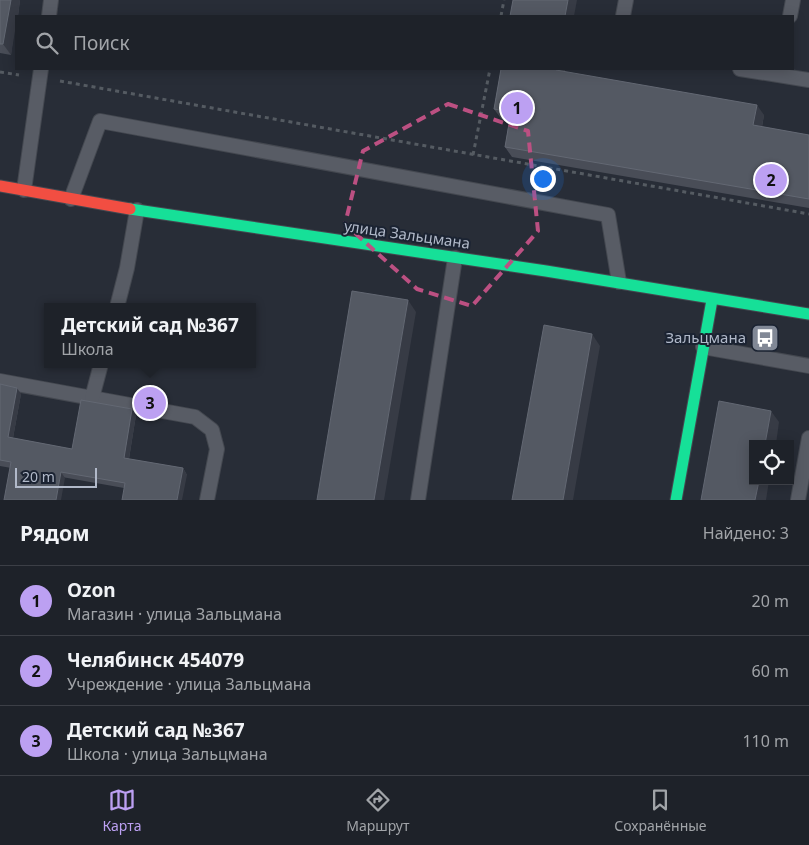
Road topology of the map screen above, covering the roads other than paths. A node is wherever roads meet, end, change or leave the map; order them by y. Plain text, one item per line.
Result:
1 (51, 0) edge
2 (626, 0) edge
3 (793, 0) edge
4 (49, 15) edge
5 (623, 15) edge
6 (790, 15) edge
7 (753, 70) edge
8 (780, 72) edge
9 (41, 73) edge
10 (809, 80) edge
11 (0, 186) edge
12 (24, 190) junction
13 (70, 199) junction
14 (137, 210) junction
15 (455, 258) junction
16 (619, 282) junction
17 (712, 300) junction
18 (117, 303) edge
19 (809, 314) edge
20 (703, 347) junction
21 (809, 366) edge
22 (100, 368) edge
23 (0, 381) edge
24 (92, 398) junction
25 (809, 438) edge
26 (207, 500) edge
27 (418, 500) edge
28 (676, 500) edge
29 (798, 500) edge

1 - 4 lane
2 - 5 lane
3 - 6 lane
7 - 8 lane
8 - 10 lane
9 - 12 lane
11 - 12 street, улица Зальцмана
12 - 13 street, улица Зальцмана
13 - 14 street, улица Зальцмана
13 - 16 lane
14 - 15 street, улица Зальцмана
14 - 18 lane
15 - 16 street, улица Зальцмана
15 - 27 lane
16 - 17 street, улица Зальцмана
17 - 19 street, улица Зальцмана
17 - 20 street
20 - 21 lane
20 - 28 street
22 - 24 lane
23 - 24 lane
24 - 26 lane
25 - 29 lane

